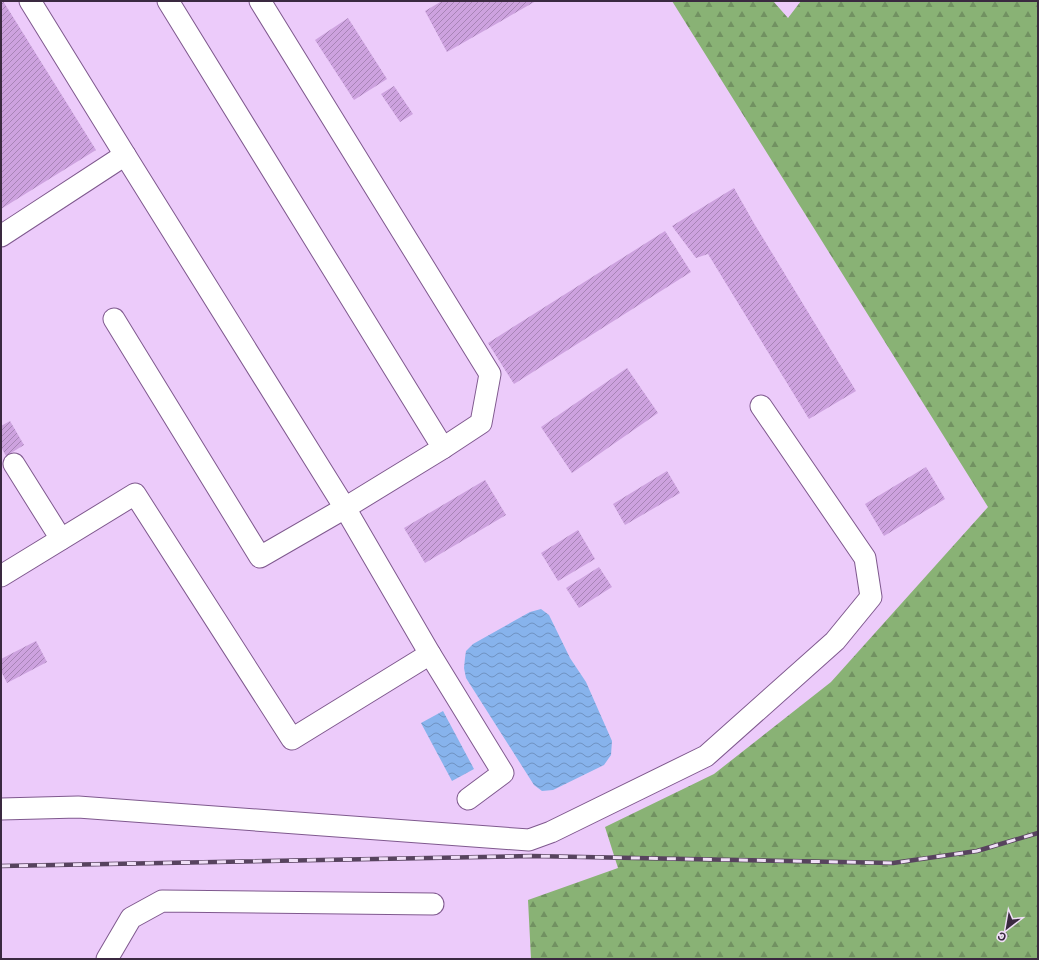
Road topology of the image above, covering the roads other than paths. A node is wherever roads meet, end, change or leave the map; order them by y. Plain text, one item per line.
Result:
1 (30, 1) edge
2 (168, 1) edge
3 (260, 1) edge
4 (125, 155) junction
5 (1, 236) edge
6 (114, 319) dead end
7 (761, 406) dead end
8 (443, 448) junction
9 (14, 464) dead end
10 (345, 508) junction
11 (61, 539) junction
12 (1, 576) edge
13 (430, 654) junction
14 (468, 799) dead end
15 (1, 810) edge
16 (433, 904) dead end
17 (107, 959) edge

1 - 4 lane
2 - 8 lane
3 - 8 lane
4 - 5 lane
4 - 10 lane
6 - 10 lane
7 - 15 lane
8 - 10 lane
9 - 11 lane
10 - 13 lane
11 - 12 lane
11 - 13 lane
13 - 14 lane
16 - 17 lane

